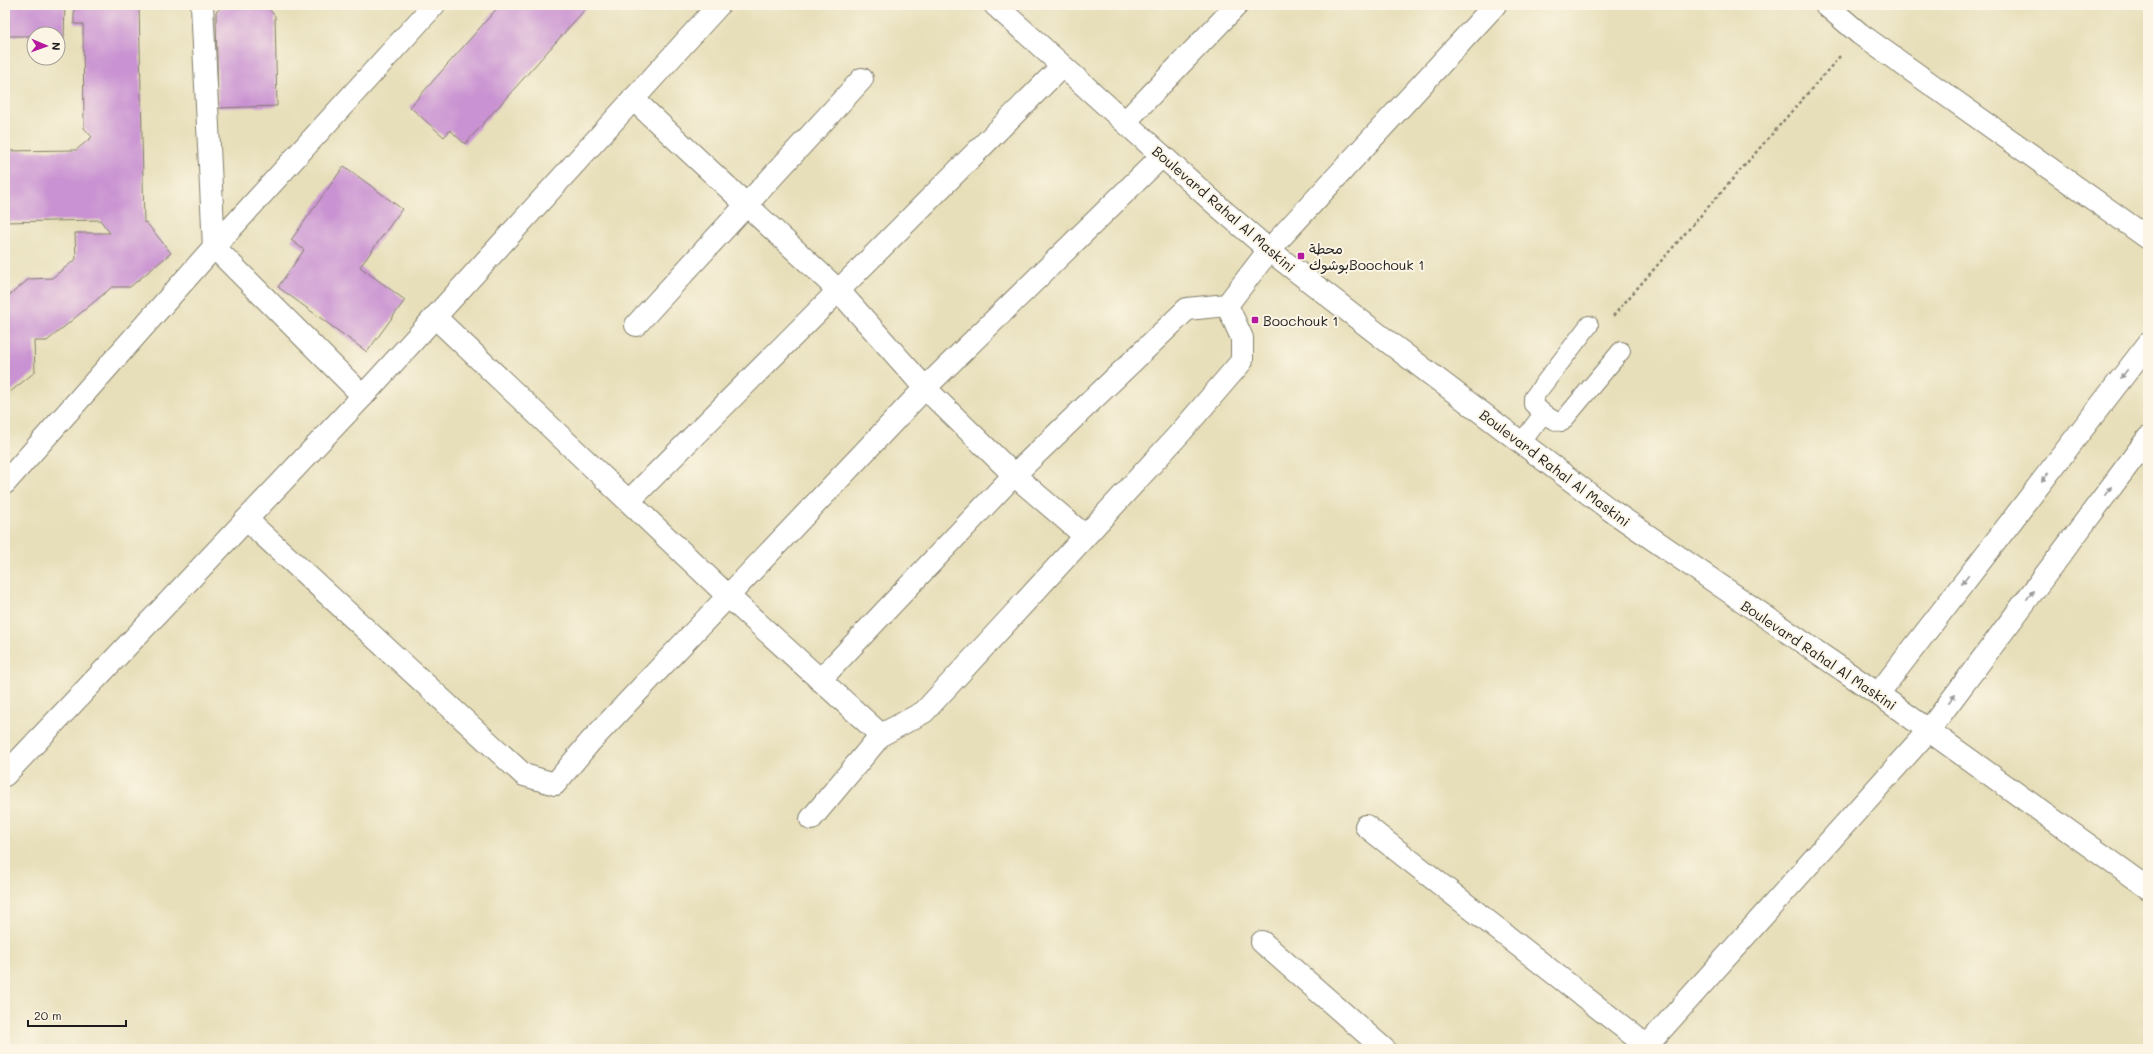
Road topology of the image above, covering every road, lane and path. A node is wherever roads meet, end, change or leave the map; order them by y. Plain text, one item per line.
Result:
1 (202, 5) edge
2 (434, 5) edge
3 (719, 5) edge
4 (995, 5) edge
5 (1236, 5) edge
6 (1494, 5) edge
7 (1826, 5) edge
8 (1860, 34) junction
9 (1062, 66) junction
10 (862, 78) dead end
11 (633, 99) junction
12 (1125, 122) junction
13 (1162, 156) junction
14 (746, 205) junction
15 (2148, 238) edge
16 (214, 246) junction
17 (1269, 250) junction
18 (839, 291) junction
19 (1227, 305) junction
20 (435, 317) junction
21 (1611, 318) dead end
22 (636, 325) dead end
23 (1589, 325) dead end
24 (2148, 344) edge
25 (1621, 351) dead end
26 (925, 388) junction
27 (363, 396) junction
28 (1543, 414) junction
29 (2148, 438) edge
30 (1521, 443) junction
31 (1014, 475) junction
32 (5, 483) edge
33 (629, 501) junction
34 (247, 520) junction
35 (1085, 536) junction
36 (729, 597) junction
37 (820, 680) junction
38 (1878, 694) junction
39 (1929, 730) junction
40 (882, 735) junction
41 (5, 775) edge
42 (811, 819) dead end
43 (1366, 826) dead end
44 (2146, 881) edge
45 (1262, 942) dead end
46 (1646, 1047) edge
47 (1384, 1049) edge

1 - 16 street
2 - 16 street
3 - 11 street
4 - 9 street, Boulevard Rahal Al Maskini
5 - 12 street
6 - 17 street
7 - 8 street
8 - 15 street
8 - 21 path
9 - 12 street, Boulevard Rahal Al Maskini
9 - 18 street
10 - 14 street
11 - 14 street
11 - 20 street
12 - 13 street, Boulevard Rahal Al Maskini
13 - 17 street, Boulevard Rahal Al Maskini
13 - 26 street
14 - 18 street
14 - 22 street
16 - 27 street
16 - 32 street
17 - 19 street
17 - 30 street, Boulevard Rahal Al Maskini
18 - 26 street
18 - 33 street
19 - 31 street
19 - 35 street
20 - 27 street
20 - 33 street
23 - 28 lane
24 -> 38 street
25 - 28 lane
26 - 31 street
26 - 36 street
27 - 34 street
28 - 30 lane
39 -> 29 street
30 - 38 street, Boulevard Rahal Al Maskini
31 - 35 street
31 - 37 street
33 - 36 street
34 - 36 street
34 - 41 street
35 - 40 street
36 - 37 street
37 - 40 street
38 - 39 street, Boulevard Rahal Al Maskini
39 - 44 street, Boulevard Rahal Al Maskini
39 - 46 street
40 - 42 street
43 - 46 street
45 - 47 street

